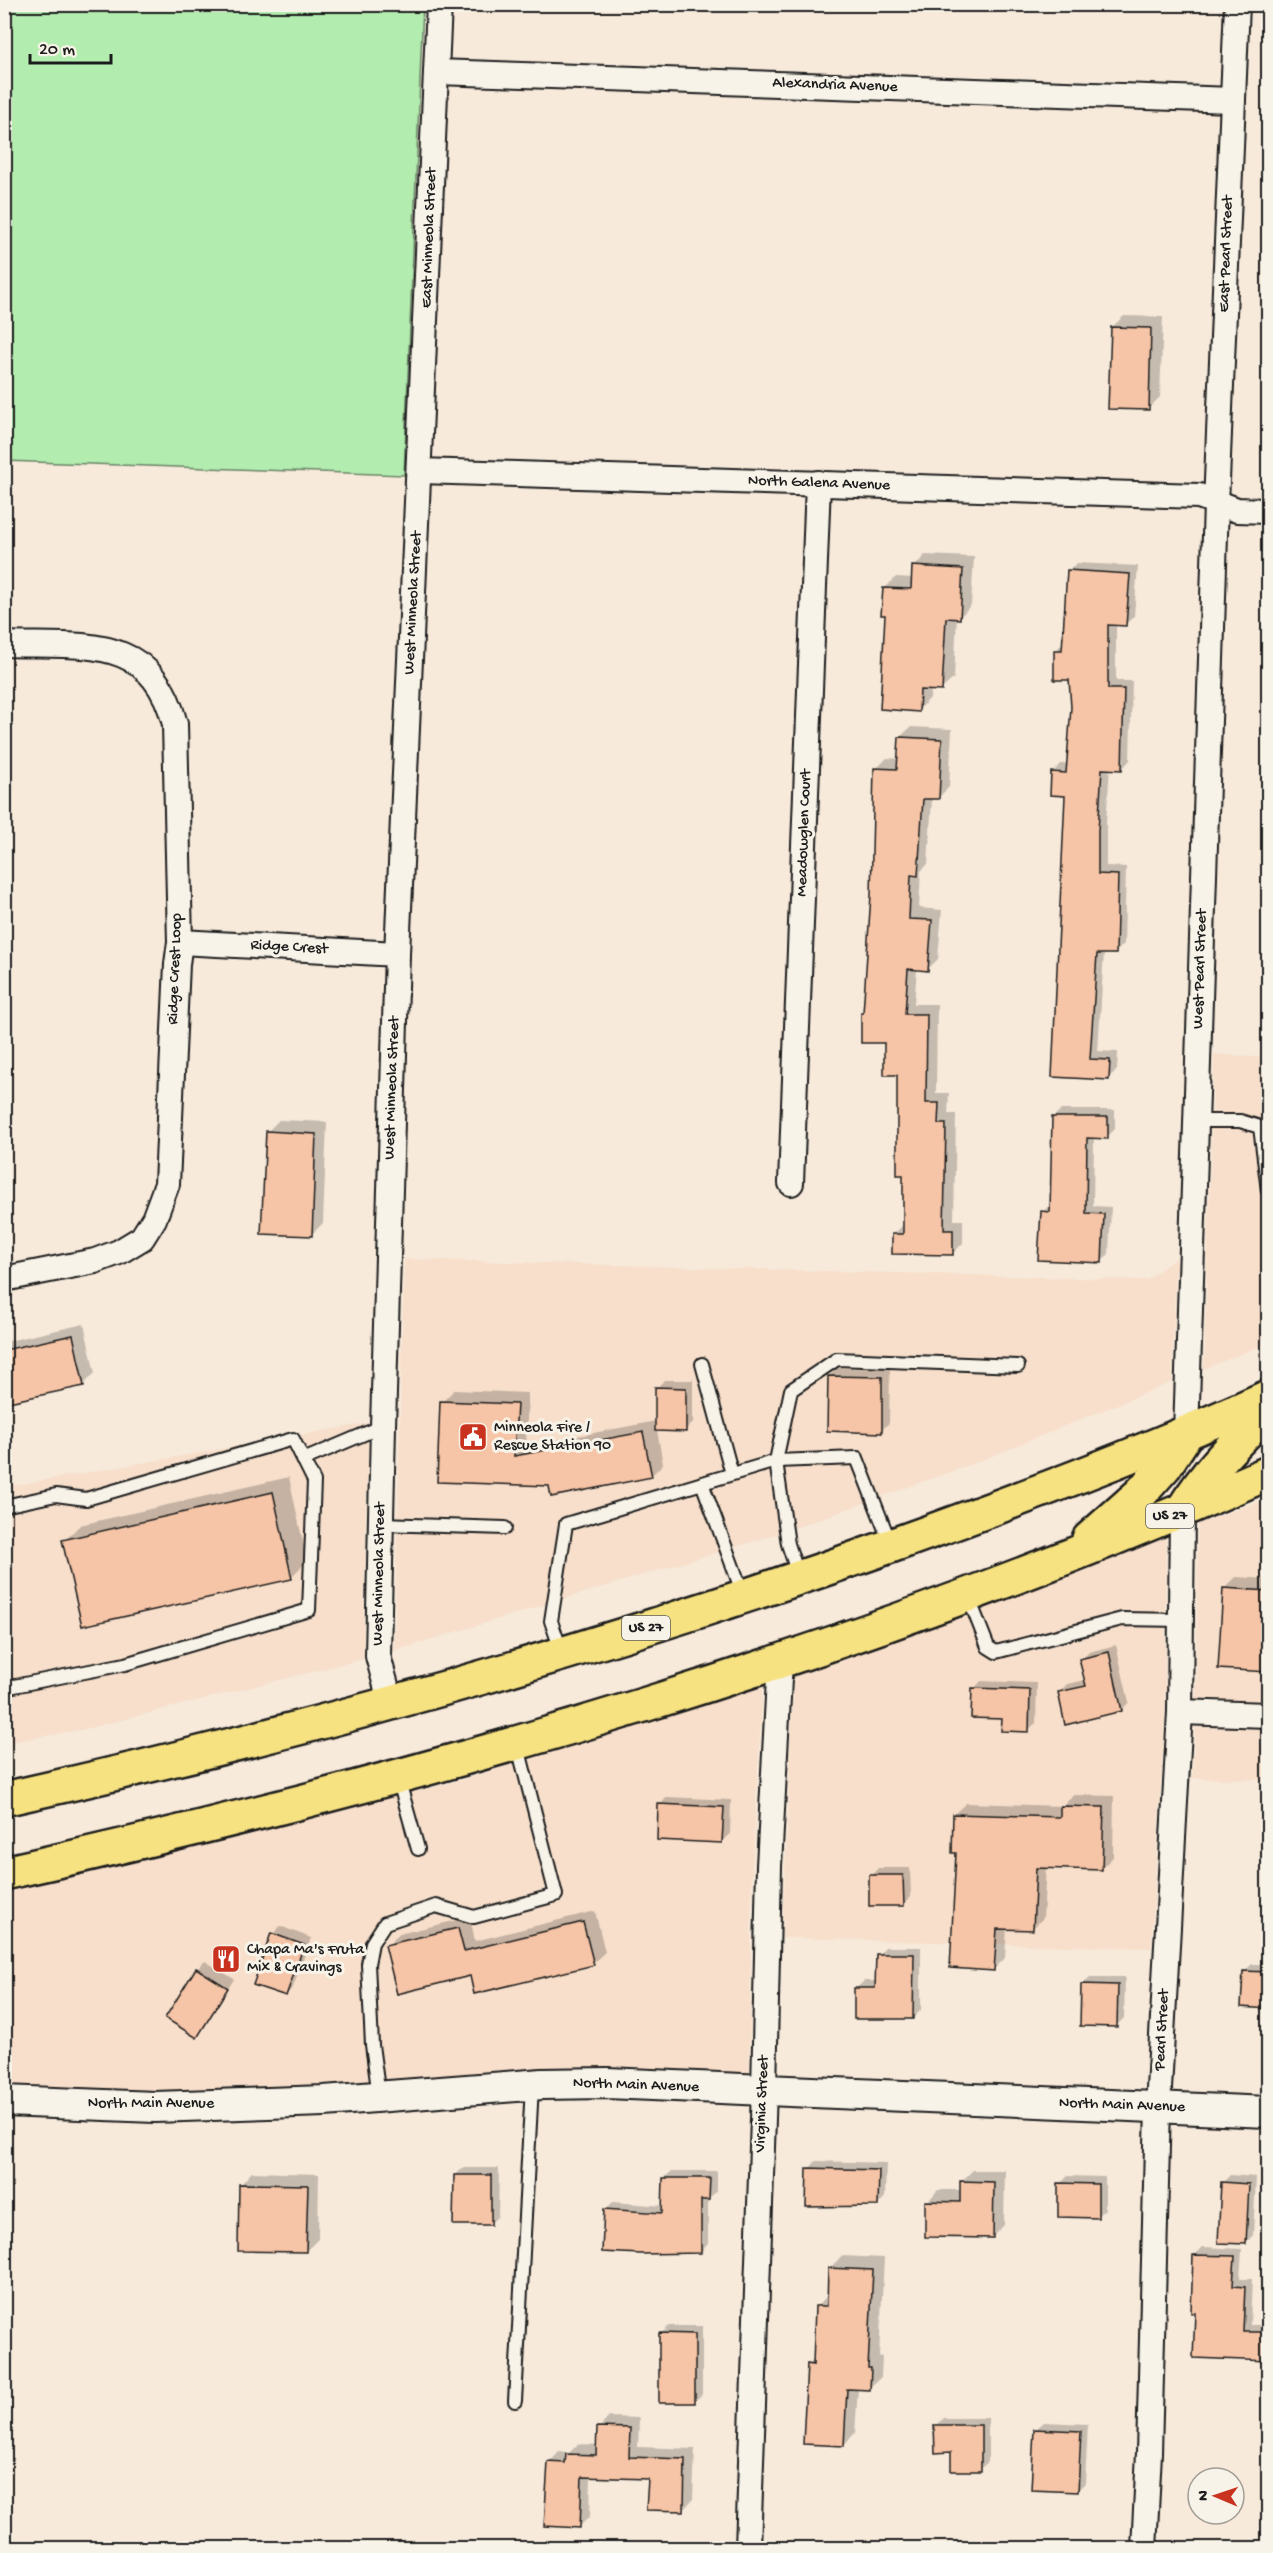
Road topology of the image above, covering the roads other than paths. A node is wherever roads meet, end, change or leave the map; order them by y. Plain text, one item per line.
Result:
1 (439, 4) edge
2 (1237, 4) edge
3 (436, 72) junction
4 (1233, 100) junction
5 (420, 471) junction
6 (818, 483) junction
7 (1216, 504) junction
8 (1269, 511) edge
9 (4, 644) edge
10 (180, 942) junction
11 (397, 954) junction
12 (1197, 1121) junction
13 (791, 1184) dead end
14 (1268, 1191) edge
15 (4, 1279) edge
16 (702, 1364) dead end
17 (1018, 1366) dead end
18 (1269, 1397) edge
19 (1269, 1411) edge
20 (383, 1426) junction
21 (1186, 1434) junction
22 (303, 1460) junction
23 (776, 1461) junction
24 (1269, 1473) edge
25 (732, 1474) junction
26 (702, 1483) junction
27 (4, 1506) edge
28 (1182, 1511) junction
29 (381, 1524) junction
30 (505, 1528) dead end
31 (891, 1545) junction
32 (1069, 1556) junction
33 (799, 1578) junction
34 (967, 1594) junction
35 (744, 1597) junction
36 (1181, 1620) junction
37 (563, 1654) junction
38 (780, 1660) junction
39 (4, 1688) edge
40 (391, 1704) junction
41 (1180, 1712) junction
42 (1269, 1715) edge
43 (517, 1742) junction
44 (398, 1777) junction
45 (4, 1799) edge
46 (418, 1850) dead end
47 (4, 1873) edge
48 (532, 2086) junction
49 (764, 2090) junction
50 (379, 2096) junction
51 (4, 2101) edge
52 (1158, 2107) junction
53 (1269, 2112) edge
54 (515, 2401) dead end
55 (748, 2548) edge
56 (1144, 2548) edge

1 - 3 street, East Minneola Street
2 - 4 street, East Pearl Street
3 - 4 street, Alexandria Avenue
3 - 5 street, East Minneola Street
4 - 7 street, East Pearl Street
5 - 6 street, North Galena Avenue
5 - 11 street, West Minneola Street
6 - 7 street, North Galena Avenue
6 - 13 street, Meadowglen Court
7 - 8 street, North Galena Avenue
7 - 12 street, West Pearl Street
9 - 10 street, Ridge Crest Loop
10 - 11 street, Ridge Crest
10 - 15 street, Ridge Crest Loop
11 - 20 street, West Minneola Street
12 - 14 lane
12 - 21 street, West Pearl Street
16 - 25 lane
17 - 23 lane
18 - 21 highway, US 27
19 - 28 highway
20 - 22 lane
20 - 29 street, West Minneola Street
21 - 31 highway, US 27
21 - 32 highway
22 - 27 lane
22 - 39 lane
23 - 25 lane
23 - 31 lane
23 - 33 lane
24 - 28 highway, US 27
25 - 26 lane
26 - 35 lane
26 - 37 lane
28 - 32 highway, US 27
28 - 36 street, Pearl Street
29 - 30 lane
29 - 40 street, West Minneola Street
31 - 33 highway, US 27
32 - 34 highway, US 27
33 - 35 highway, US 27
34 - 36 lane
34 - 38 highway, US 27
35 - 37 highway, US 27
36 - 41 street, Pearl Street
37 - 40 highway, US 27
38 - 43 highway, US 27
38 - 49 street, Virginia Street
40 - 45 highway, US 27
41 - 42 street
41 - 52 street, Pearl Street
43 - 44 highway, US 27
43 - 50 lane
44 - 46 lane
44 - 47 highway, US 27
48 - 49 street, North Main Avenue
48 - 50 street, North Main Avenue
48 - 54 lane
49 - 52 street, North Main Avenue
49 - 55 street, Virginia Street
50 - 51 street, North Main Avenue
52 - 53 street, North Main Avenue
52 - 56 street, Pearl Street

